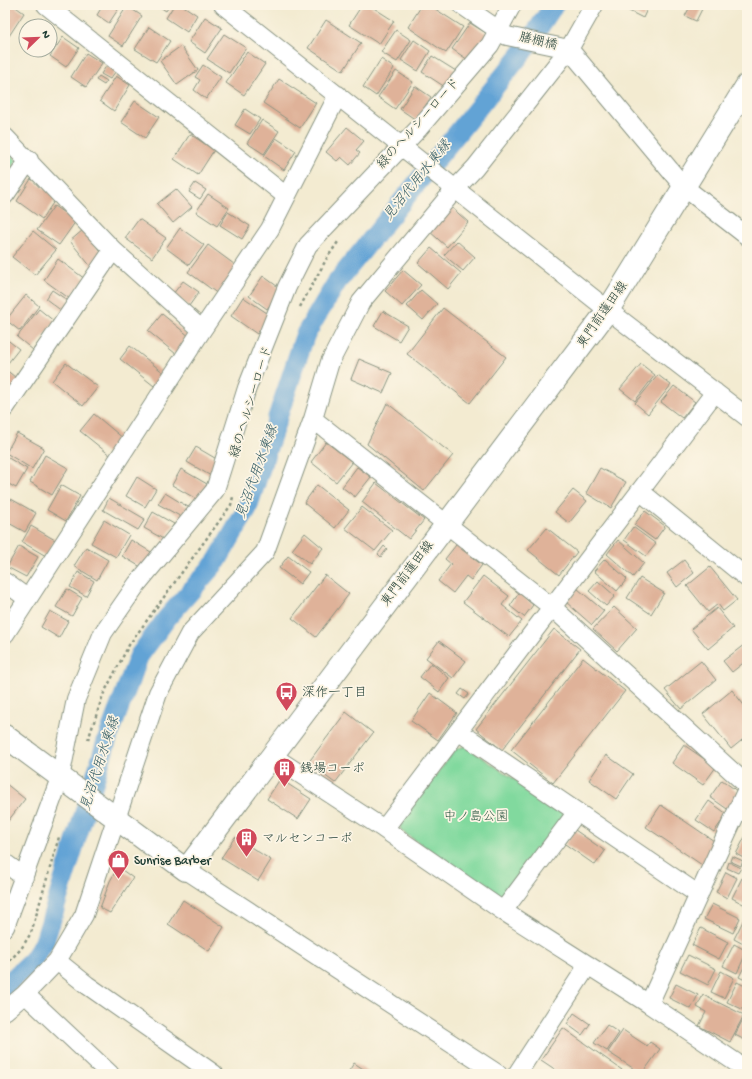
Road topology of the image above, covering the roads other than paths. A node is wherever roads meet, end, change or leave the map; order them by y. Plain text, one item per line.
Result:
1 (46, 5) edge
2 (223, 5) edge
3 (462, 5) edge
4 (512, 5) edge
5 (594, 5) edge
6 (503, 33) junction
7 (569, 49) junction
8 (747, 85) edge
9 (338, 95) junction
10 (5, 137) edge
11 (407, 149) junction
12 (29, 160) junction
13 (453, 186) junction
14 (684, 187) junction
15 (5, 195) edge
16 (286, 196) junction
17 (747, 236) edge
18 (113, 250) junction
19 (608, 310) junction
20 (202, 330) junction
21 (715, 392) junction
22 (5, 408) edge
23 (747, 417) edge
24 (313, 419) junction
25 (641, 492) junction
26 (446, 525) junction
27 (747, 578) edge
28 (5, 582) edge
29 (28, 599) junction
30 (553, 608) junction
31 (5, 634) edge
32 (458, 731) junction
33 (5, 736) edge
34 (271, 755) junction
35 (60, 778) junction
36 (747, 785) edge
37 (747, 789) edge
38 (577, 812) junction
39 (111, 815) junction
40 (384, 829) junction
41 (5, 863) edge
42 (186, 870) junction
43 (24, 877) junction
44 (699, 895) junction
45 (503, 911) junction
46 (5, 927) edge
47 (57, 961) junction
48 (588, 966) junction
49 (25, 994) junction
50 (649, 1004) junction
51 (5, 1010) edge
52 (747, 1070) edge
53 (110, 1074) edge
54 (214, 1074) edge
55 (498, 1074) edge
56 (517, 1074) edge

1 - 16 street
2 - 9 street
3 - 6 street
4 - 6 street
5 - 7 street
6 - 7 street, 膳棚橋
6 - 11 street
7 - 13 street
7 - 14 street
8 - 14 main road, 東門前蓮田線
9 - 11 street
9 - 16 street
10 - 12 street
11 - 13 street
11 - 35 street
12 - 15 street
12 - 18 street
13 - 19 street
13 - 24 street
14 - 17 street
14 - 19 main road, 東門前蓮田線
16 - 20 street
18 - 20 street
18 - 22 street
19 - 21 street
19 - 26 main road, 東門前蓮田線
20 - 29 street
21 - 23 street
21 - 25 street
24 - 26 street
24 - 39 street
25 - 27 street
25 - 30 street
26 - 30 street
26 - 34 main road, 東門前蓮田線
28 - 29 street
29 - 31 street
30 - 32 street
30 - 36 street
32 - 38 street
32 - 40 street
33 - 35 main road
34 - 40 street
34 - 42 main road, 東門前蓮田線
35 - 39 main road
35 - 43 street
37 - 44 street
38 - 44 street
38 - 45 street
39 - 42 main road
39 - 47 street
40 - 45 street
41 - 43 street
42 - 55 street
43 - 46 street
44 - 50 street
45 - 48 street
47 - 49 street
47 - 54 street
48 - 50 street
48 - 56 street
49 - 51 street
49 - 53 street
50 - 52 street

